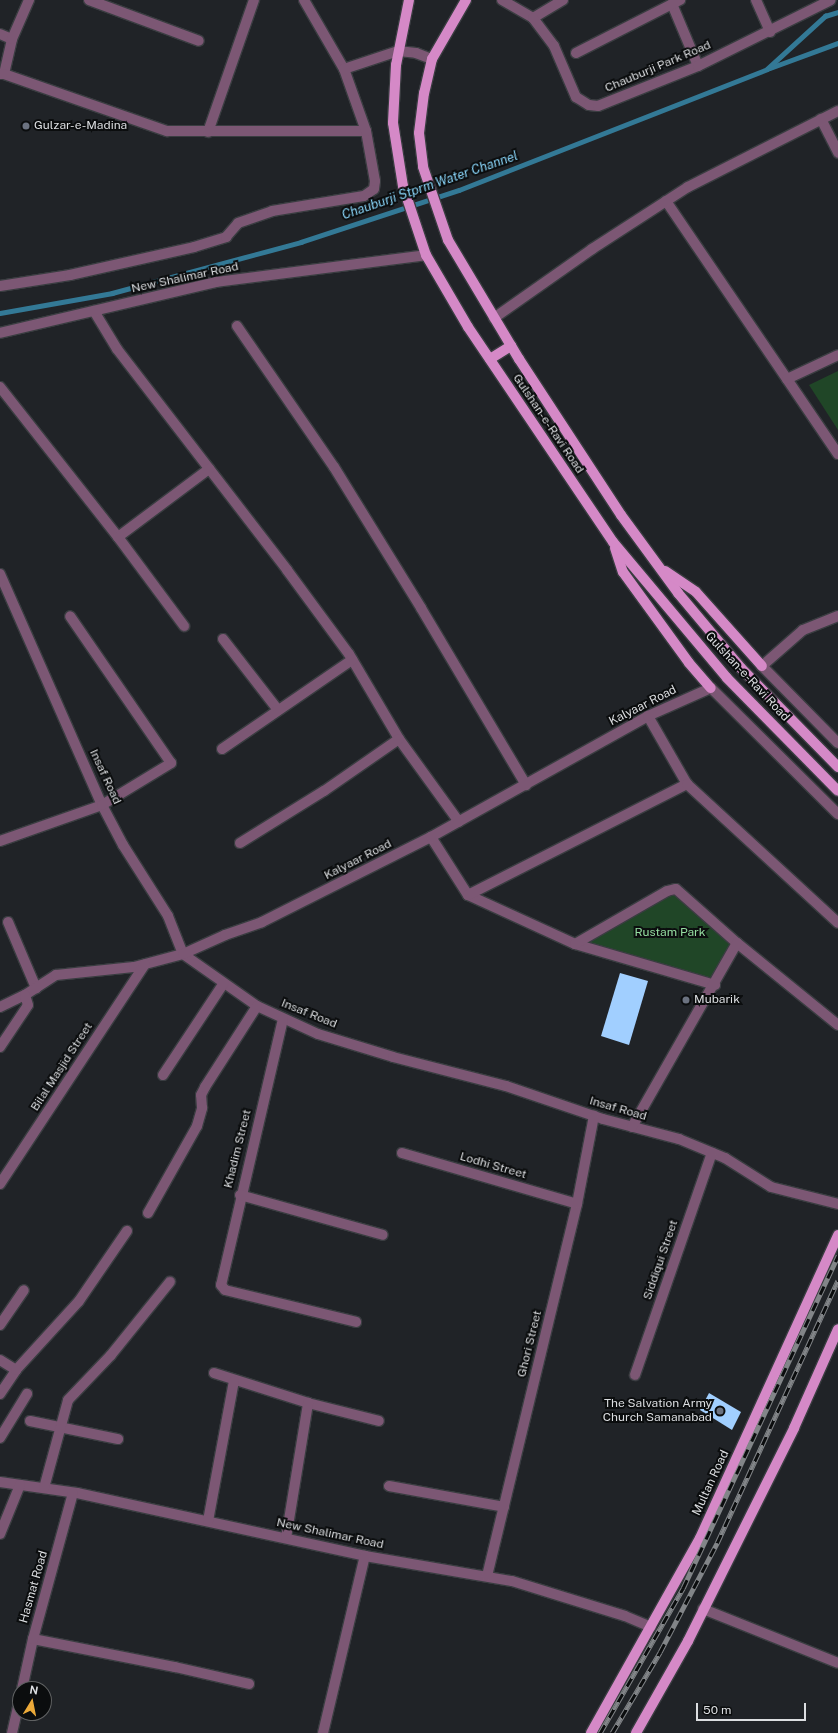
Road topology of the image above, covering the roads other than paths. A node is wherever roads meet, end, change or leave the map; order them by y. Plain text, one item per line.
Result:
1 (29, 0) edge
2 (89, 0) edge
3 (254, 0) edge
4 (409, 0) edge
5 (466, 0) edge
6 (502, 0) edge
7 (563, 0) edge
8 (756, 0) edge
9 (831, 0) edge
10 (306, 1) edge
11 (676, 2) edge
12 (533, 18) junction
13 (770, 32) junction
14 (0, 34) edge
15 (12, 39) junction
16 (199, 41) dead end
17 (398, 51) junction
18 (576, 53) dead end
19 (432, 59) junction
20 (698, 66) junction
21 (344, 69) junction
22 (2, 74) edge
23 (838, 111) edge
24 (821, 119) junction
25 (366, 131) junction
26 (208, 132) junction
27 (838, 153) edge
28 (666, 201) junction
29 (426, 255) junction
30 (0, 286) edge
31 (94, 311) junction
32 (494, 318) junction
33 (237, 326) dead end
34 (0, 333) edge
35 (512, 346) junction
36 (838, 355) edge
37 (490, 359) junction
38 (787, 379) junction
39 (0, 387) edge
40 (838, 454) edge
41 (209, 469) junction
42 (118, 537) junction
43 (613, 542) junction
44 (660, 568) junction
45 (0, 574) edge
46 (3, 589) edge
47 (70, 616) dead end
48 (838, 616) edge
49 (184, 626) dead end
50 (223, 639) dead end
51 (352, 660) junction
52 (762, 666) junction
53 (711, 688) junction
54 (278, 710) junction
55 (648, 716) junction
56 (399, 739) junction
57 (838, 743) edge
58 (222, 749) dead end
59 (838, 767) edge
60 (687, 784) junction
61 (526, 786) junction
62 (838, 791) edge
63 (102, 805) junction
64 (838, 814) edge
65 (459, 822) junction
66 (432, 837) junction
67 (0, 841) edge
68 (240, 843) dead end
69 (468, 895) junction
70 (8, 922) dead end
71 (838, 923) edge
72 (737, 943) junction
73 (575, 944) junction
74 (183, 954) junction
75 (145, 964) junction
76 (224, 983) junction
77 (715, 985) junction
78 (36, 988) junction
79 (26, 995) junction
80 (257, 1006) junction
81 (0, 1007) edge
82 (283, 1019) junction
83 (838, 1025) edge
84 (0, 1047) edge
85 (163, 1075) dead end
86 (594, 1116) junction
87 (632, 1127) junction
88 (402, 1153) dead end
89 (712, 1153) junction
90 (0, 1184) edge
91 (240, 1195) junction
92 (577, 1204) junction
93 (838, 1204) edge
94 (148, 1213) dead end
95 (127, 1231) dead end
96 (383, 1235) dead end
97 (838, 1235) edge
98 (170, 1282) dead end
99 (24, 1290) dead end
100 (356, 1322) dead end
101 (0, 1325) edge
102 (838, 1330) edge
103 (0, 1360) edge
104 (16, 1370) junction
105 (214, 1373) dead end
106 (635, 1376) dead end
107 (234, 1380) junction
108 (0, 1394) edge
109 (27, 1394) dead end
110 (308, 1403) junction
111 (30, 1421) dead end
112 (379, 1421) dead end
113 (60, 1428) junction
114 (0, 1438) edge
115 (118, 1439) dead end
116 (0, 1482) edge
117 (20, 1485) junction
118 (389, 1486) dead end
119 (44, 1488) junction
120 (73, 1493) junction
121 (504, 1507) junction
122 (208, 1521) junction
123 (0, 1534) edge
124 (286, 1538) junction
125 (365, 1556) junction
126 (487, 1576) junction
127 (703, 1609) junction
128 (651, 1627) junction
129 (33, 1639) junction
130 (826, 1658) junction
131 (838, 1663) edge
132 (838, 1670) edge
133 (24, 1681) edge
134 (249, 1684) dead end
135 (15, 1721) edge
136 (12, 1733) edge
137 (323, 1733) edge
138 (592, 1733) edge
139 (636, 1733) edge

1 - 15 street
2 - 16 street
3 - 26 street
4 - 17 main road, Gulshan-e-Ravi Road
5 - 19 main road, Gulshan-e-Ravi Road
6 - 12 street
7 - 12 street
8 - 13 street
9 - 13 street, Chauburji Park Road
10 - 21 street
11 - 18 street
11 - 20 street
12 - 20 street, Chauburji Park Road
13 - 20 street, Chauburji Park Road
14 - 15 street
15 - 22 street
17 - 19 street
17 - 21 street
17 - 29 main road, Gulshan-e-Ravi Road
19 - 32 main road, Gulshan-e-Ravi Road
21 - 25 street
22 - 26 street
23 - 24 street
24 - 27 street
24 - 28 street
25 - 26 street
25 - 30 street
28 - 32 street
28 - 38 street
29 - 31 street, New Shalimar Road
29 - 37 main road, Gulshan-e-Ravi Road
31 - 34 street, New Shalimar Road
31 - 41 street
32 - 35 main road, Gulshan-e-Ravi Road
33 - 61 street
35 - 37 main road
35 - 44 main road, Gulshan-e-Ravi Road
36 - 38 street
37 - 43 main road, Gulshan-e-Ravi Road
38 - 40 street
39 - 42 street
41 - 42 street
41 - 51 street
42 - 49 street
43 - 53 main road
43 - 62 main road, Gulshan-e-Ravi Road
44 - 52 main road
44 - 59 main road, Gulshan-e-Ravi Road
45 - 46 street, Insaf Road
46 - 63 street, Insaf Road
47 - 63 street
48 - 52 street
50 - 54 street
51 - 54 street
51 - 56 street
52 - 57 street
53 - 55 street, Kalyaar Road
53 - 64 street
54 - 58 street
55 - 60 street
55 - 61 street, Kalyaar Road
56 - 65 street
56 - 68 street
60 - 69 street
60 - 71 street
61 - 65 street, Kalyaar Road
63 - 67 street
63 - 74 street, Insaf Road
65 - 66 street, Kalyaar Road
66 - 69 street
66 - 74 street, Kalyaar Road
69 - 73 street
70 - 78 street
72 - 73 street
72 - 77 street
72 - 83 street
73 - 77 street
74 - 75 street, Kalyaar Road
74 - 76 street, Insaf Road
75 - 78 street, Kalyaar Road
75 - 90 street, Bilal Masjid Street
76 - 80 street, Insaf Road
76 - 85 street
77 - 87 street
78 - 79 street, Kalyaar Road
79 - 81 street, Kalyaar Road
79 - 84 street
80 - 82 street, Insaf Road
80 - 94 street
82 - 86 street, Insaf Road
82 - 91 street, Khadim Street
86 - 87 street, Insaf Road
86 - 92 street, Ghori Street
87 - 89 street, Insaf Road
88 - 92 street, Lodhi Street
89 - 93 street, Insaf Road
89 - 106 street, Siddiqui Street
91 - 96 street
91 - 100 street, Khadim Street
92 - 121 street, Ghori Street
95 - 104 street
97 - 128 main road, Multan Road
98 - 113 street
99 - 101 street
102 - 127 main road
103 - 104 street
104 - 108 street
105 - 107 street
107 - 110 street
107 - 122 street
109 - 114 street
110 - 112 street
110 - 124 street
111 - 113 street
113 - 115 street
113 - 119 street
116 - 117 street, New Shalimar Road
117 - 119 street, New Shalimar Road
117 - 123 street
118 - 121 street
119 - 120 street, New Shalimar Road
120 - 122 street, New Shalimar Road
120 - 129 street, Hasmat Road
121 - 126 street, Ghori Street
122 - 124 street, New Shalimar Road
124 - 125 street, New Shalimar Road
125 - 126 street, New Shalimar Road
125 - 137 street
126 - 128 street, New Shalimar Road
127 - 130 street
127 - 139 main road
128 - 138 main road, Multan Road
129 - 133 street, Hasmat Road
129 - 134 street
130 - 131 street
130 - 132 street
135 - 136 street

